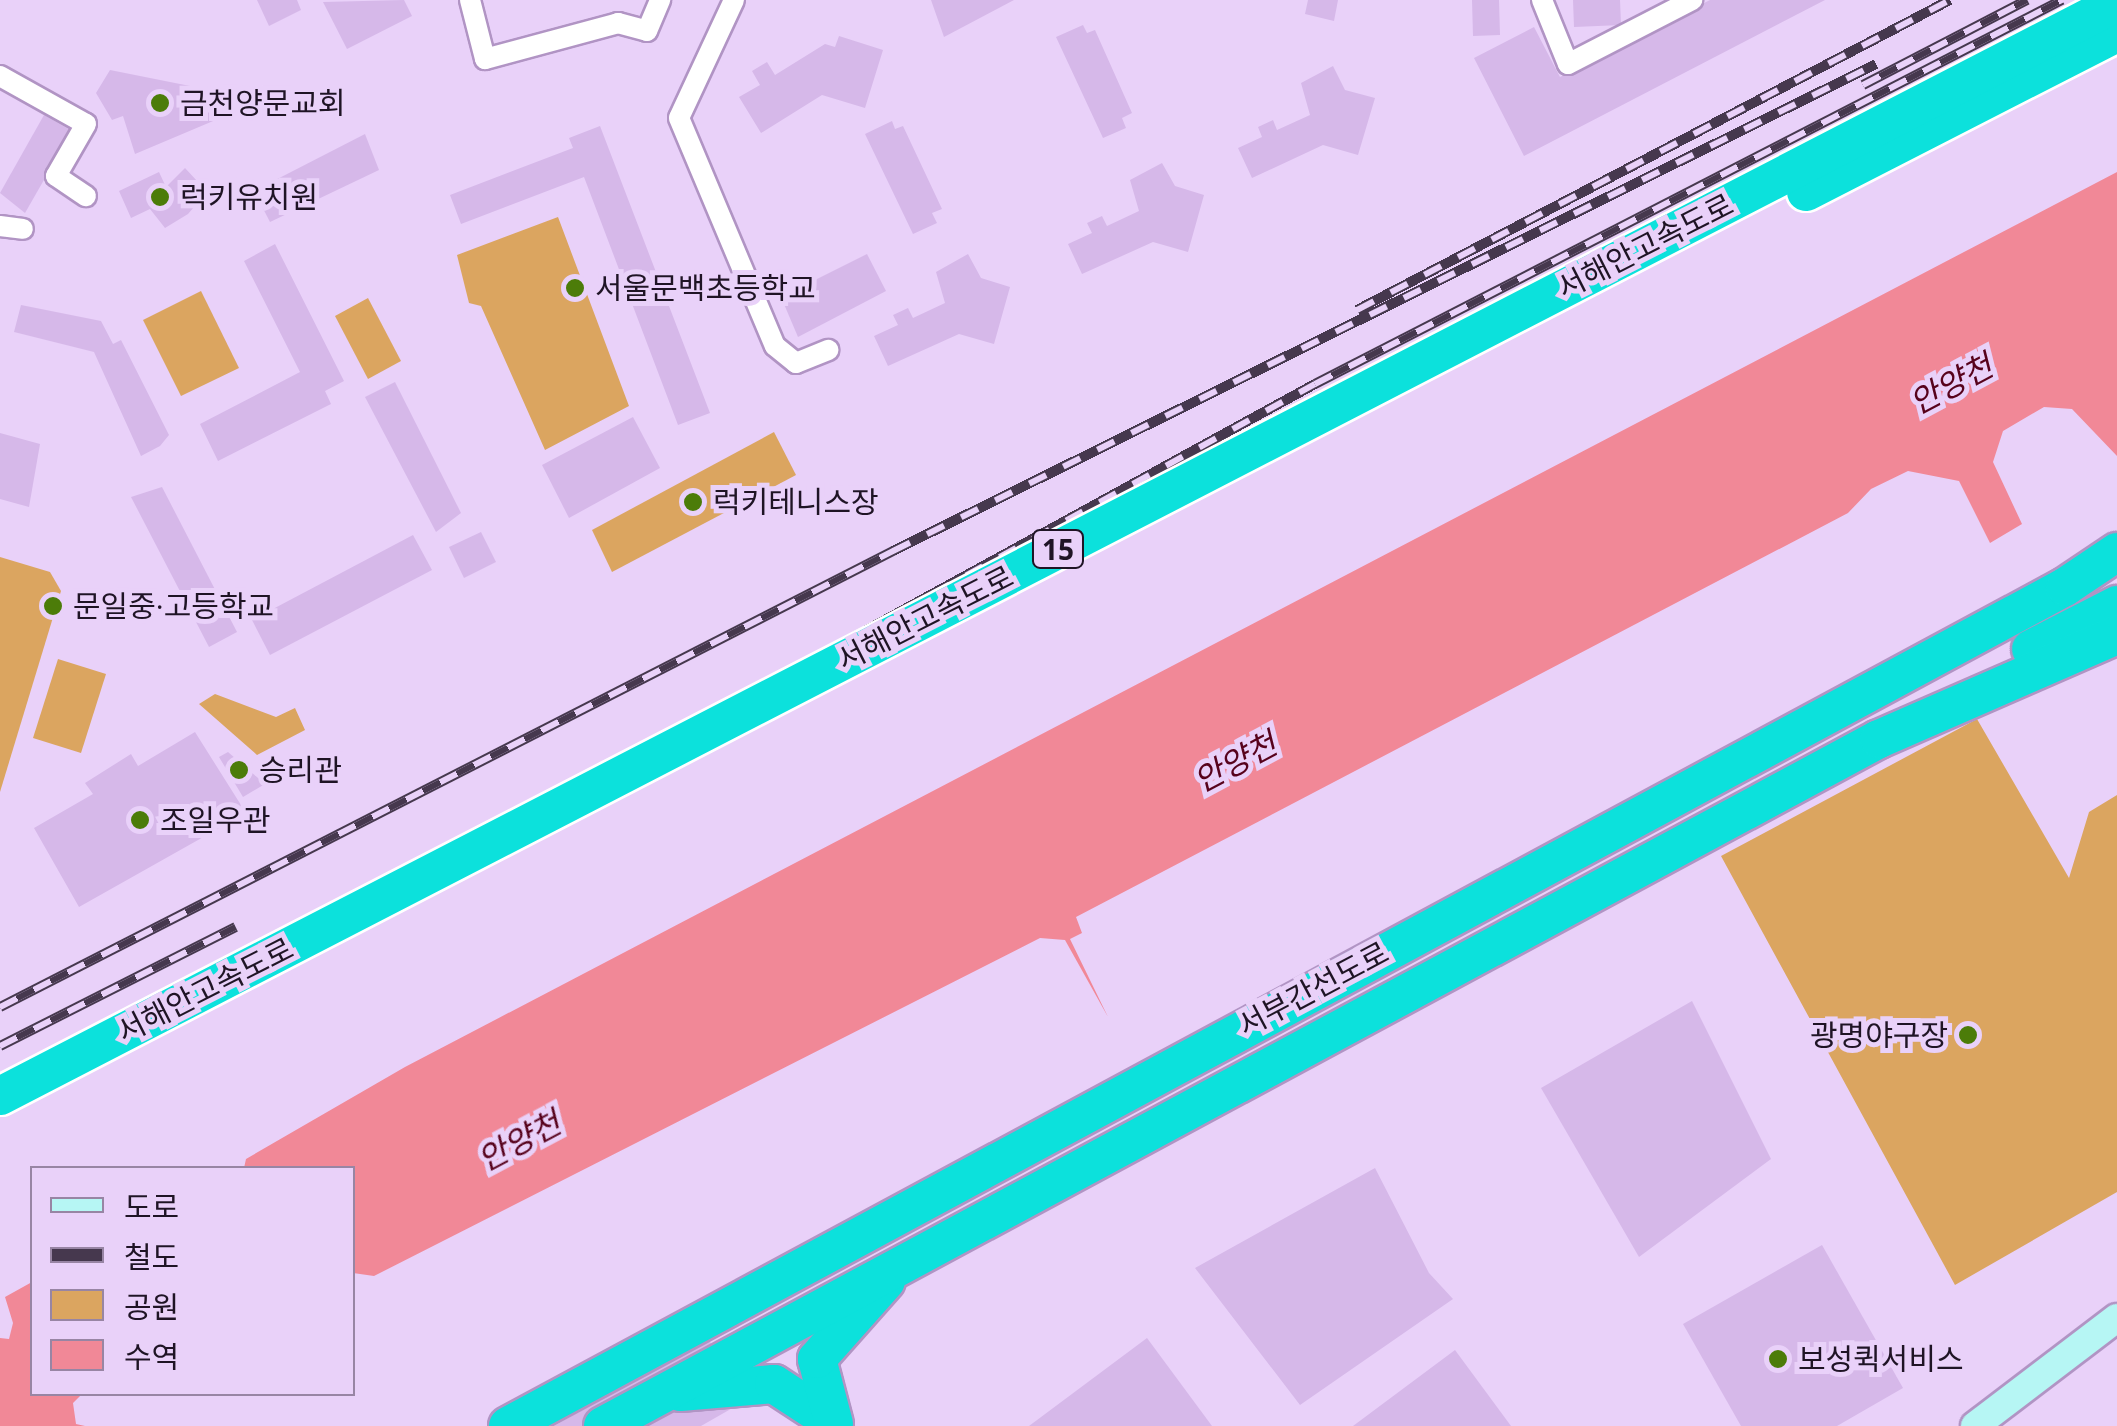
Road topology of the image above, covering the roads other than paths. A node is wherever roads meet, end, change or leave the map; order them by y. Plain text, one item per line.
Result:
1 (470, 0) edge
2 (660, 0) edge
3 (734, 0) edge
4 (1542, 0) edge
5 (1692, 0) edge
6 (2117, 3) edge
7 (2117, 33) edge
8 (0, 76) edge
9 (86, 196) dead end
10 (0, 226) edge
11 (23, 229) dead end
12 (829, 350) dead end
13 (2117, 552) edge
14 (2117, 572) edge
15 (2065, 588) junction
16 (2117, 605) edge
17 (2117, 636) edge
18 (1879, 740) junction
19 (0, 1096) edge
20 (0, 1124) edge
21 (905, 1260) junction
22 (2117, 1318) edge
23 (658, 1395) junction
24 (835, 1425) edge
25 (508, 1426) edge
26 (602, 1426) edge
27 (1975, 1426) edge

1 - 2 street
3 - 12 street
4 - 5 street
6 - 19 highway, 서해안고속도로 / 15, bridge
7 - 20 highway, 서해안고속도로 / 15, bridge
8 - 9 street
10 - 11 street
13 - 15 highway, 서부간선도로
14 - 15 highway
15 - 25 highway, 서부간선도로
16 - 18 highway
17 - 18 highway, 서부간선도로
18 - 21 highway, 서부간선도로
21 - 23 highway, 서부간선도로
21 - 24 highway
22 - 27 main road
23 - 24 highway
23 - 26 highway, 서부간선도로

